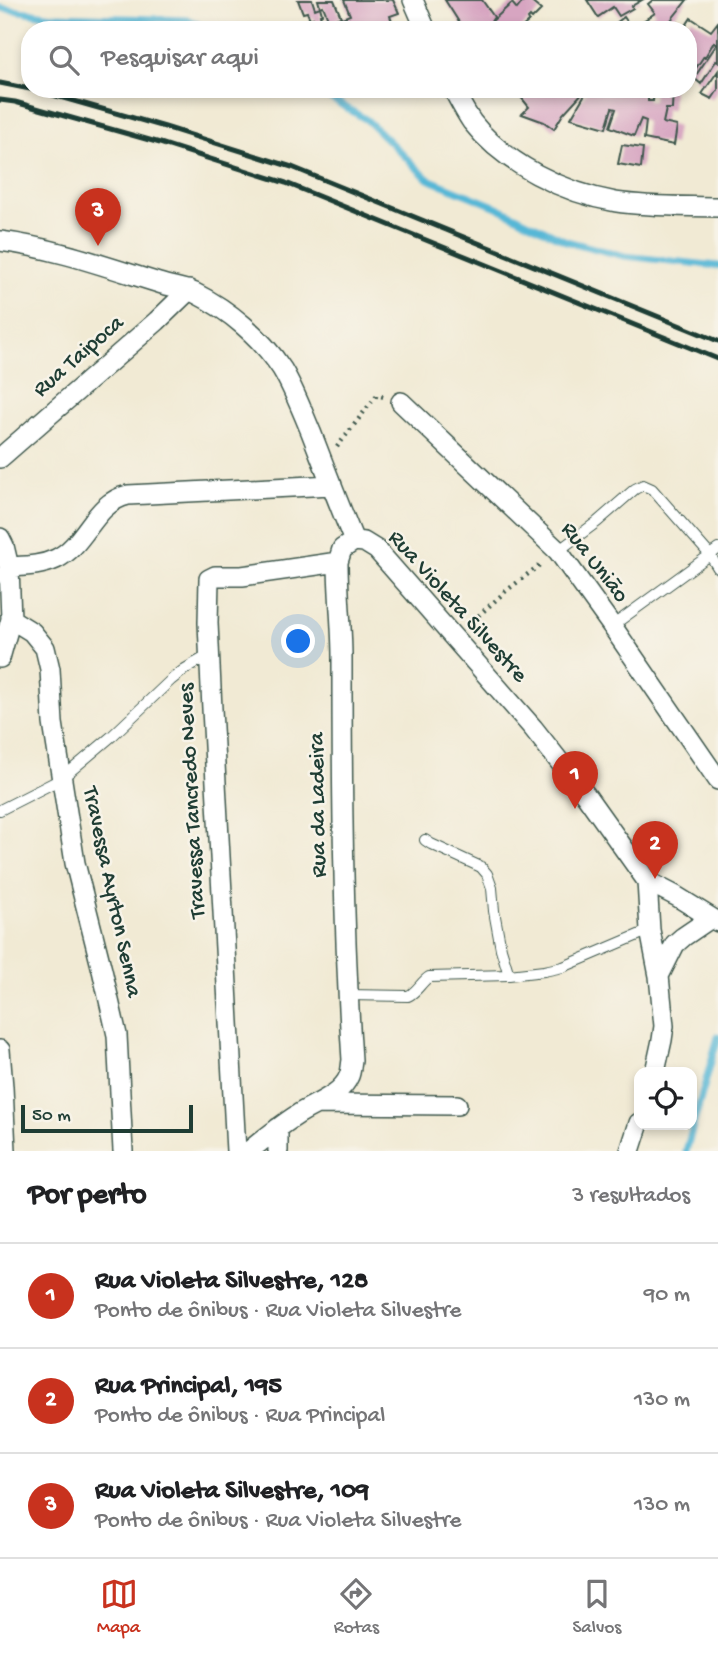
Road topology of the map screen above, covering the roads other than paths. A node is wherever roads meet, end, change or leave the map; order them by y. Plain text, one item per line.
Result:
1 (414, 0) edge
2 (422, 21) edge
3 (458, 98) edge
4 (718, 207) edge
5 (0, 241) edge
6 (189, 290) junction
7 (401, 402) road end
8 (0, 458) edge
9 (332, 485) junction
10 (0, 538) edge
11 (354, 541) junction
12 (558, 551) junction
13 (714, 552) edge
14 (338, 562) junction
15 (9, 567) junction
16 (718, 568) edge
17 (11, 619) junction
18 (612, 626) junction
19 (210, 654) junction
20 (0, 658) edge
21 (61, 779) junction
22 (718, 780) edge
23 (0, 810) edge
24 (425, 840) dead end
25 (650, 883) junction
26 (715, 920) edge
27 (650, 930) junction
28 (509, 975) junction
29 (659, 976) junction
30 (347, 995) junction
31 (0, 1050) edge
32 (655, 1067) edge
33 (319, 1104) junction
34 (457, 1105) dead end
35 (278, 1128) junction
36 (637, 1130) edge
37 (6, 1151) edge
38 (123, 1151) edge
39 (236, 1151) edge
40 (249, 1151) edge
41 (278, 1151) edge
42 (630, 1151) edge

1 - 2 street
3 - 4 street
5 - 6 street, Rua Violeta Silvestre
6 - 8 street, Rua Taipoca
6 - 9 street, Rua Violeta Silvestre
7 - 12 street, Rua União
9 - 11 street, Rua Violeta Silvestre
9 - 15 street
10 - 15 street
11 - 14 street
11 - 25 street, Rua Violeta Silvestre
12 - 13 lane
12 - 18 street, Rua União
13 - 16 lane
13 - 18 lane
14 - 19 street, Travessa Tancredo Neves
14 - 30 street, Rua da Ladeira
15 - 17 street
17 - 20 street
17 - 21 street, Travessa Ayrton Senna
18 - 22 street, Rua União
19 - 21 lane
19 - 39 street, Travessa Tancredo Neves
21 - 23 lane
21 - 38 street, Travessa Ayrton Senna
24 - 28 lane
25 - 26 street, Rua Violeta Silvestre
25 - 27 street
26 - 29 street
27 - 28 lane
27 - 29 street
28 - 30 lane
29 - 32 street
30 - 33 street, Rua da Ladeira
31 - 37 street
33 - 34 street
33 - 35 street
35 - 40 street
35 - 41 street
36 - 42 street

